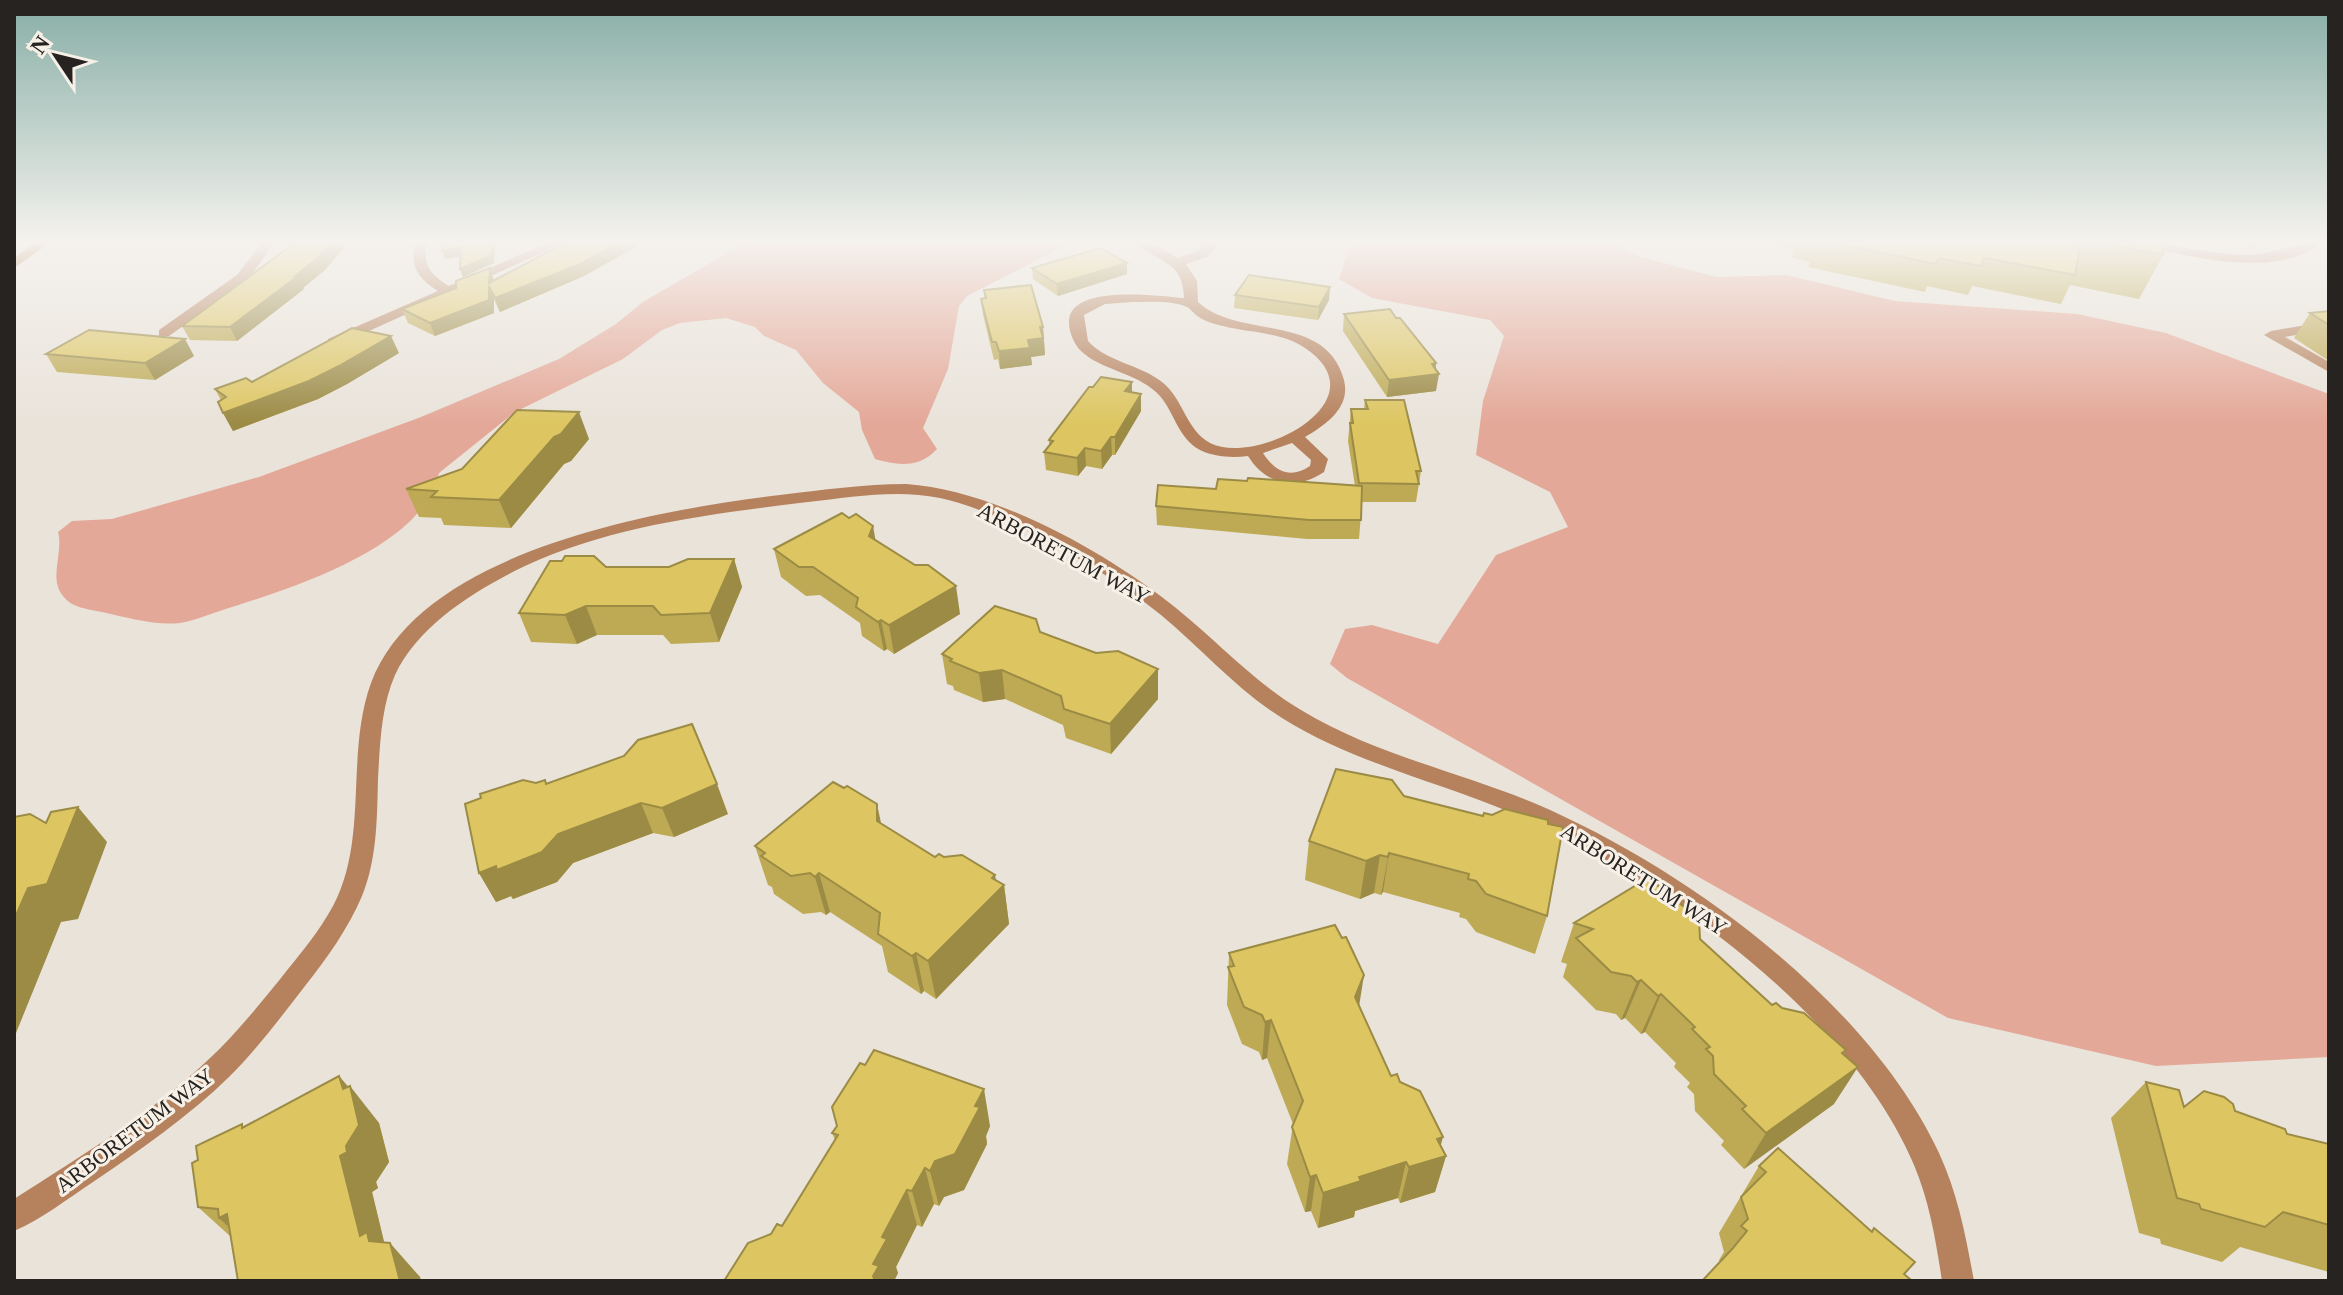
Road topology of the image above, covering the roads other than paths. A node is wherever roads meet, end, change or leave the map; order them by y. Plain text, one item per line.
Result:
1 (207, 302) edge
2 (420, 302) edge
3 (1104, 302) edge
4 (1181, 302) edge
5 (1191, 303) joint
6 (2329, 325) edge
7 (164, 333) dead end
8 (320, 349) edge
9 (2329, 368) edge
10 (1295, 437) junction
11 (1253, 451) junction
12 (14, 1216) edge
13 (1958, 1281) edge

1 - 7 street
2 - 8 street
3 - 11 street
4 - 5 street
5 - 10 street
6 - 9 street
10 - 11 street
10 - 11 street
12 - 13 street, ARBORETUM WAY

